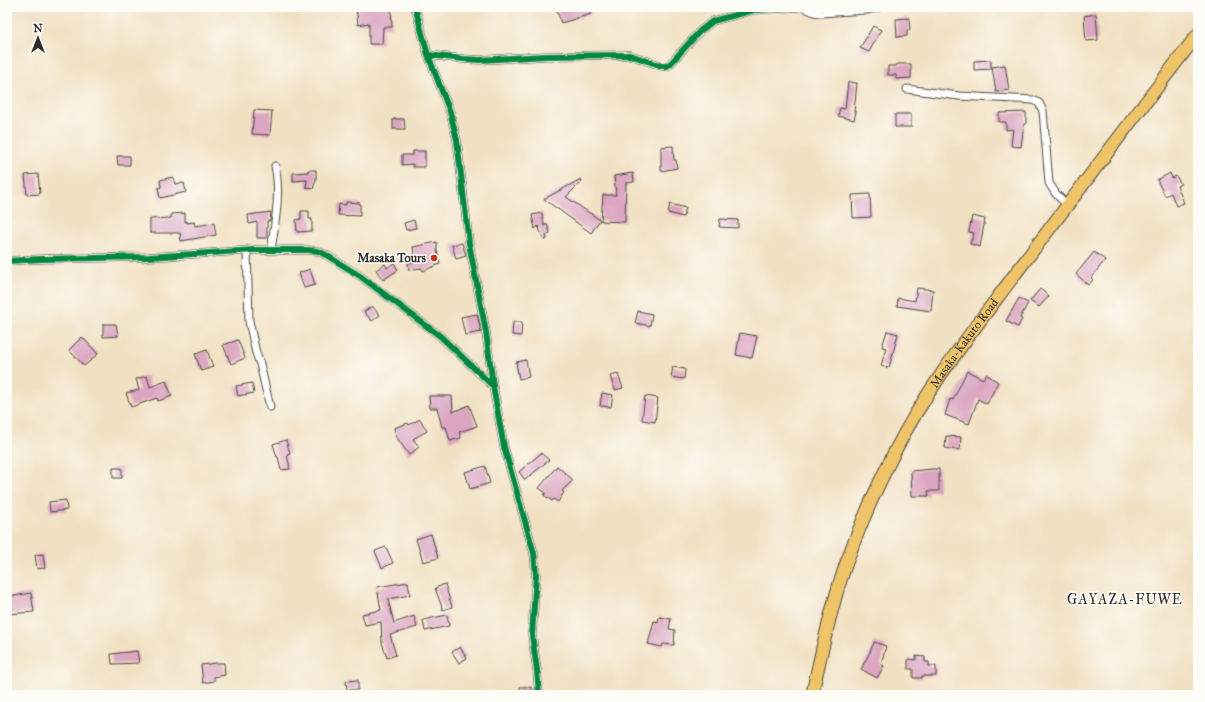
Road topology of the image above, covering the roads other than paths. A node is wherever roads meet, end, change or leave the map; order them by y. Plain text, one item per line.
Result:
1 (414, 7) edge
2 (798, 7) edge
3 (803, 7) edge
4 (880, 7) edge
5 (1198, 34) edge
6 (428, 55) junction
7 (907, 89) dead end
8 (275, 166) dead end
9 (1067, 205) junction
10 (247, 250) junction
11 (272, 250) junction
12 (7, 261) edge
13 (493, 386) junction
14 (270, 407) dead end
15 (539, 695) edge
16 (812, 695) edge

1 - 6 street
2 - 6 street
3 - 4 street
5 - 9 highway, Masaka-Kakuto Road
6 - 13 street
7 - 9 street
8 - 11 street
9 - 16 highway, Masaka-Kakuto Road
10 - 11 street
10 - 12 street
10 - 14 street
11 - 13 street
13 - 15 street

